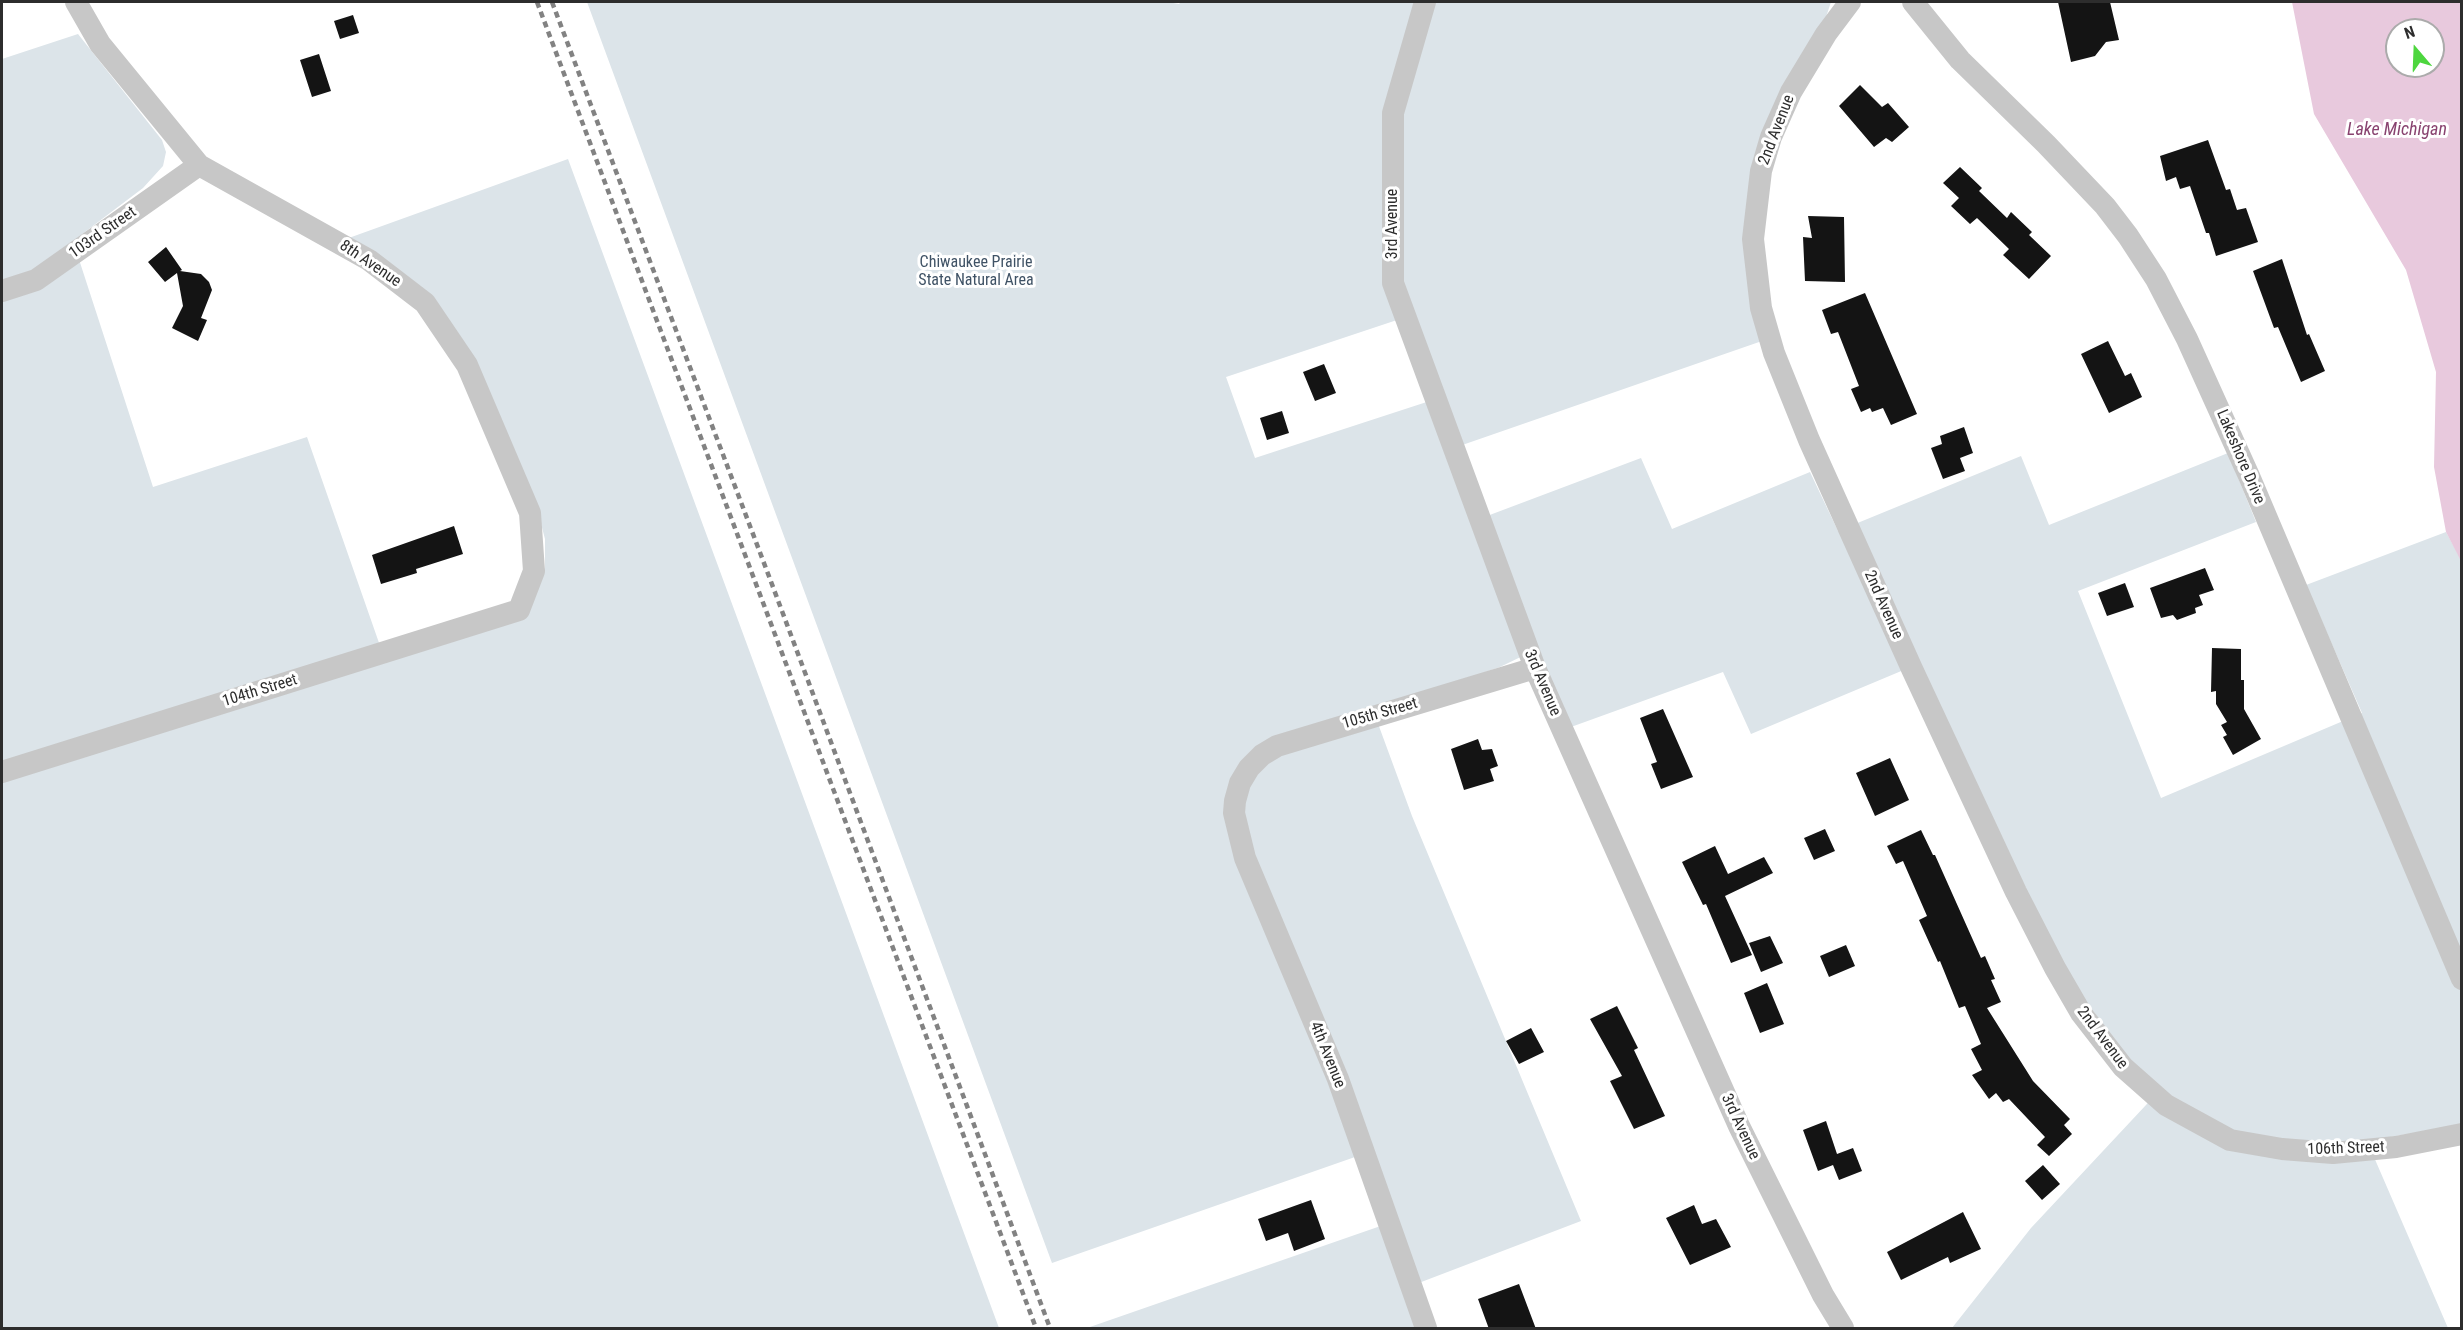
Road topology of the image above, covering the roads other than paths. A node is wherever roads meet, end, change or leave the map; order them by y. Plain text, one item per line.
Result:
1 (76, 2) edge
2 (1425, 2) edge
3 (1850, 2) edge
4 (1913, 2) edge
5 (199, 165) junction
6 (2, 291) edge
7 (519, 610) joint
8 (1535, 668) junction
9 (2, 771) edge
10 (1240, 783) joint
11 (2462, 979) edge
12 (2462, 1134) edge
13 (2230, 1140) joint
14 (1426, 1329) edge
15 (1843, 1329) edge

1 - 5 street, 8th Avenue
2 - 8 street, 3rd Avenue
3 - 13 street, 2nd Avenue
4 - 11 street, Lakeshore Drive
5 - 6 street, 103rd Street
5 - 7 street, 8th Avenue
7 - 9 street, 104th Street
8 - 10 street, 105th Street
8 - 15 street, 3rd Avenue
10 - 14 street, 4th Avenue
12 - 13 street, 106th Street

